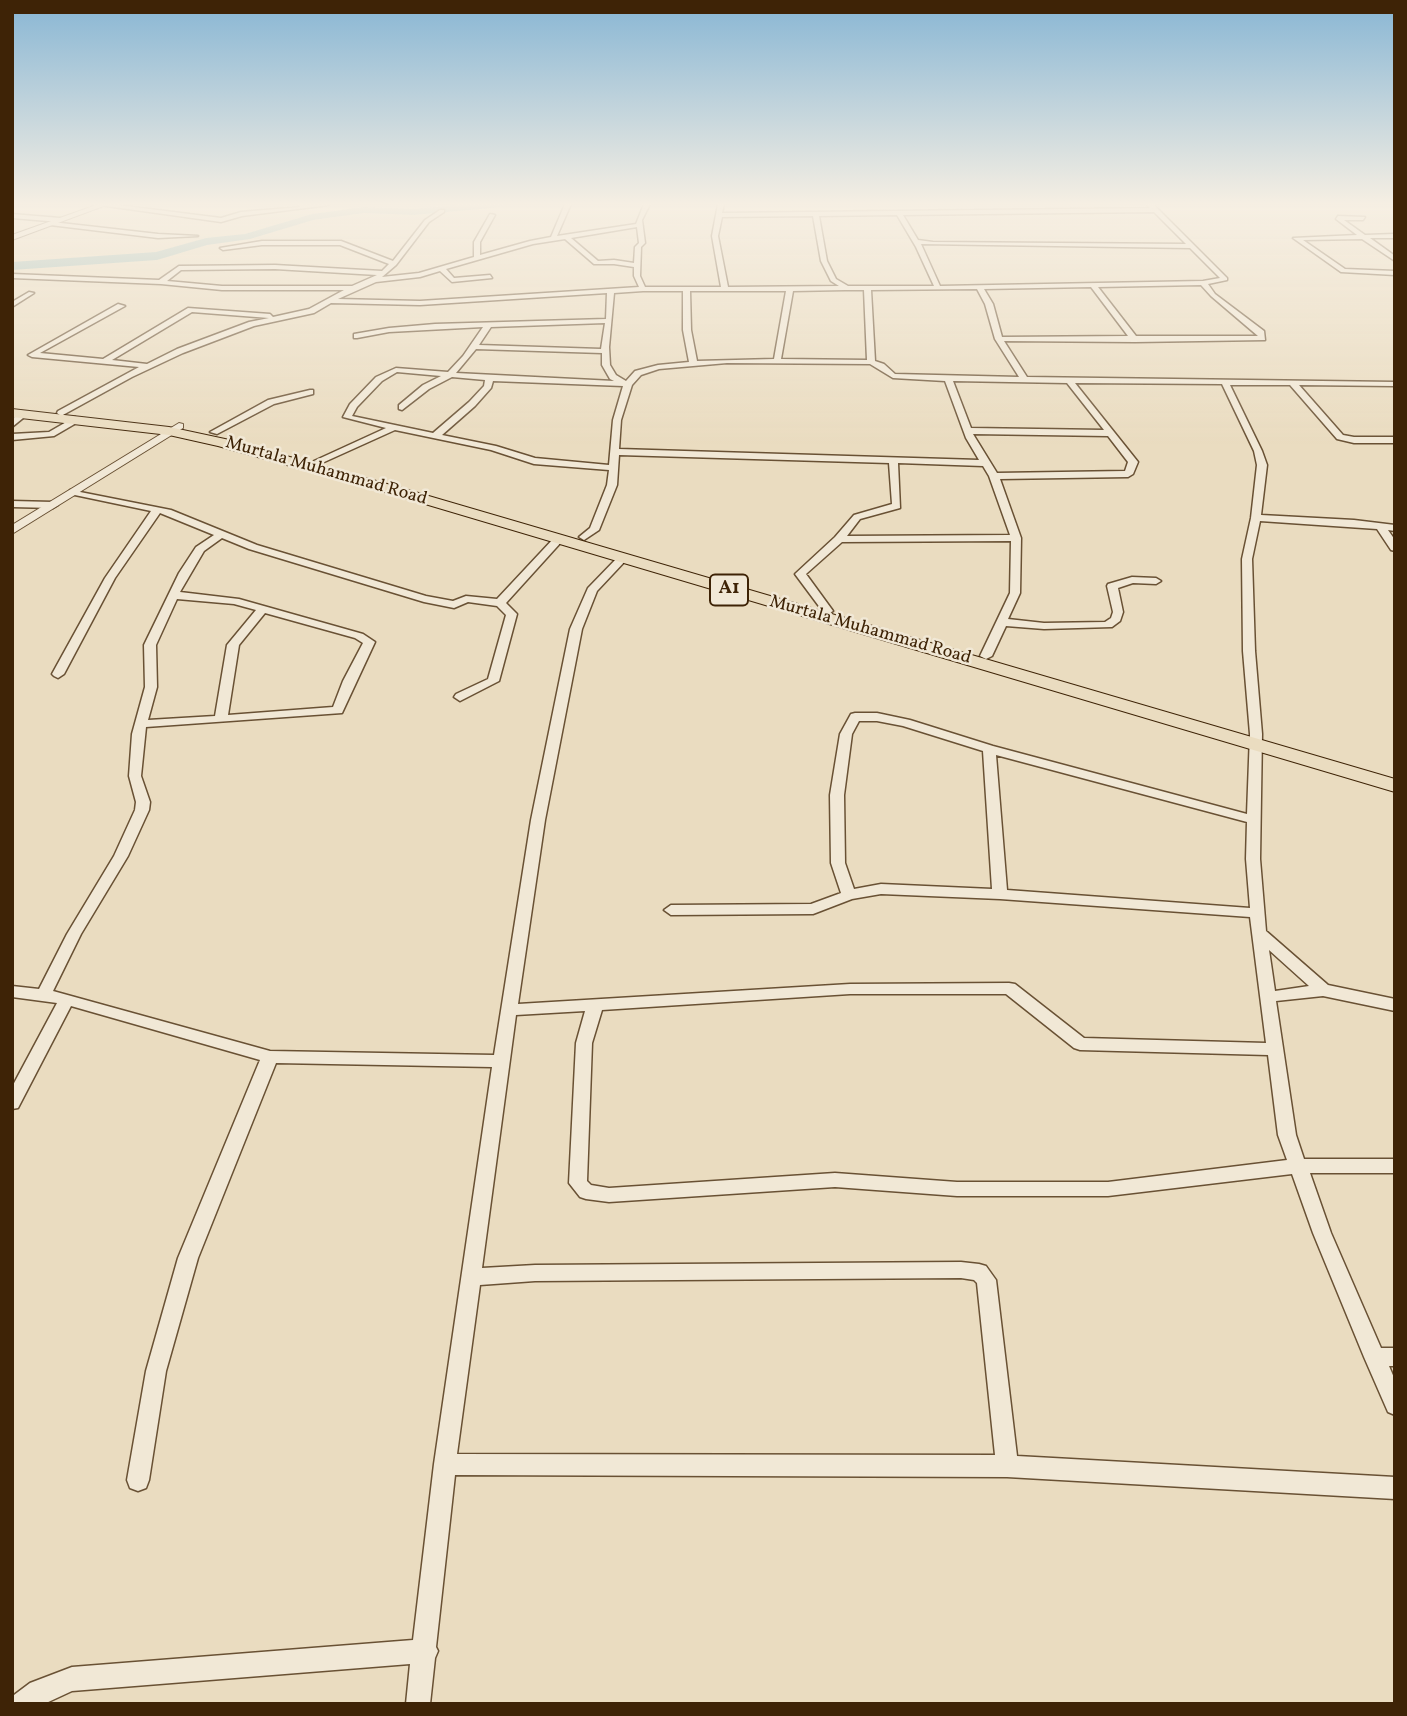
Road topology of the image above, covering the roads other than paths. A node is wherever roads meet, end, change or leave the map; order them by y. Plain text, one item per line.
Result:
1 (182, 284) edge
2 (364, 284) edge
3 (640, 284) edge
4 (725, 284) edge
5 (826, 284) edge
6 (840, 284) edge
7 (936, 284) edge
8 (1186, 284) edge
9 (1189, 284) edge
10 (1204, 284) edge
11 (1094, 287) junction
12 (353, 288) junction
13 (686, 288) junction
14 (726, 288) junction
15 (790, 288) junction
16 (819, 288) junction
17 (938, 288) junction
18 (980, 288) junction
19 (643, 289) junction
20 (848, 289) junction
21 (867, 289) junction
22 (611, 291) junction
23 (31, 293) dead end
24 (1213, 295) junction
25 (332, 301) junction
26 (12, 304) edge
27 (121, 306) dead end
28 (281, 317) junction
29 (609, 321) junction
30 (488, 325) junction
31 (357, 336) dead end
32 (999, 339) junction
33 (1135, 340) junction
34 (472, 347) junction
35 (605, 351) junction
36 (104, 362) junction
37 (778, 362) junction
38 (871, 362) junction
39 (693, 363) junction
40 (150, 366) junction
41 (450, 374) junction
42 (489, 379) junction
43 (948, 379) junction
44 (1025, 380) junction
45 (1069, 380) junction
46 (1224, 383) junction
47 (628, 384) junction
48 (1293, 384) junction
49 (1395, 384) edge
50 (310, 392) dead end
51 (402, 407) dead end
52 (16, 412) edge
53 (66, 416) junction
54 (12, 424) edge
55 (174, 428) junction
56 (391, 429) junction
57 (967, 431) junction
58 (214, 432) junction
59 (1110, 433) junction
60 (436, 435) junction
61 (12, 437) edge
62 (1395, 440) edge
63 (615, 452) junction
64 (319, 461) junction
65 (893, 461) junction
66 (985, 463) junction
67 (612, 468) junction
68 (994, 476) junction
69 (398, 487) junction
70 (72, 492) junction
71 (12, 504) edge
72 (53, 505) junction
73 (158, 510) junction
74 (500, 517) junction
75 (1256, 518) junction
76 (12, 530) edge
77 (220, 535) junction
78 (584, 537) junction
79 (1393, 537) edge
80 (1016, 538) junction
81 (559, 539) junction
82 (839, 539) junction
83 (623, 558) junction
84 (1156, 581) dead end
85 (174, 595) junction
86 (500, 603) junction
87 (263, 609) junction
88 (828, 611) junction
89 (1003, 622) junction
90 (931, 645) junction
91 (986, 656) junction
92 (58, 674) dead end
93 (460, 697) dead end
94 (221, 719) junction
95 (141, 724) junction
96 (1256, 740) junction
97 (989, 749) junction
98 (1395, 775) edge
99 (1395, 786) edge
100 (1254, 820) junction
101 (1000, 894) junction
102 (849, 895) junction
103 (671, 910) dead end
104 (1257, 913) junction
105 (1259, 933) junction
106 (1323, 990) junction
107 (12, 991) edge
108 (44, 994) junction
109 (1268, 997) junction
110 (67, 999) junction
111 (595, 1005) junction
112 (1395, 1005) edge
113 (509, 1010) junction
114 (1275, 1049) junction
115 (270, 1057) junction
116 (501, 1061) junction
117 (12, 1103) edge
118 (1299, 1166) junction
119 (1395, 1166) edge
120 (472, 1277) junction
121 (1384, 1357) edge
122 (1395, 1405) edge
123 (445, 1464) junction
124 (1007, 1466) junction
125 (138, 1480) dead end
126 (1395, 1488) edge
127 (426, 1651) junction
128 (23, 1704) edge
129 (418, 1704) edge

1 - 12 street
2 - 12 street
3 - 19 street
4 - 14 street
5 - 16 street
6 - 20 street
7 - 17 street
8 - 11 street
9 - 24 street
10 - 24 street
11 - 18 street
11 - 33 street
12 - 25 street
13 - 14 street
13 - 19 street
13 - 39 street
14 - 15 street
15 - 16 street
15 - 37 street
16 - 20 street
17 - 18 street
17 - 21 street
18 - 32 street
19 - 22 street
20 - 21 street
21 - 38 street
22 - 25 street
22 - 29 street
23 - 26 street
24 - 33 street
25 - 28 street
27 - 36 street
28 - 36 street
28 - 40 street
29 - 30 street
29 - 35 street
30 - 31 street
30 - 34 street
32 - 33 street
32 - 44 street
34 - 35 street
34 - 41 street
35 - 47 street
36 - 40 street
37 - 38 street
37 - 39 street
38 - 43 street
39 - 47 street
40 - 53 street
41 - 42 street
41 - 51 street
41 - 56 street
42 - 47 street
42 - 60 street
43 - 44 street
43 - 57 street
44 - 45 street
45 - 46 street
45 - 59 street
46 - 48 street
46 - 75 street
47 - 63 street
48 - 49 street
48 - 62 street
50 - 58 street
52 - 53 highway, A1
52 - 54 street
53 - 55 highway, Murtala Muhammad Road / A1
53 - 61 street
55 - 58 highway, Murtala Muhammad Road / A1
55 - 69 highway, Murtala Muhammad Road / A1
55 - 70 street
56 - 60 street
56 - 64 street
57 - 59 street
57 - 66 street
58 - 64 highway, Murtala Muhammad Road / A1
59 - 68 street
60 - 67 street
63 - 65 street
63 - 67 street
64 - 69 highway, Murtala Muhammad Road / A1
65 - 66 street
65 - 82 street
66 - 68 street
67 - 78 street
68 - 80 street
69 - 74 highway, Murtala Muhammad Road / A1
70 - 72 street
70 - 73 street
71 - 72 street
72 - 76 street
73 - 77 street
73 - 92 street
74 - 78 highway, Murtala Muhammad Road / A1
74 - 81 highway, Murtala Muhammad Road / A1
75 - 79 street
75 - 96 street
77 - 85 street
77 - 86 street
78 - 88 highway, Murtala Muhammad Road / A1
80 - 82 street
80 - 89 street
81 - 83 highway, Murtala Muhammad Road / A1
81 - 86 street
82 - 88 street
83 - 90 highway, Murtala Muhammad Road / A1
83 - 113 street
84 - 89 street
85 - 87 street
85 - 95 street
86 - 93 street
87 - 94 street
87 - 94 street
88 - 90 highway, Murtala Muhammad Road / A1
89 - 91 street
90 - 91 highway, Murtala Muhammad Road / A1
90 - 96 highway, Murtala Muhammad Road / A1
91 - 96 highway, Murtala Muhammad Road / A1
94 - 95 street
95 - 108 street
96 - 98 highway, Murtala Muhammad Road / A1
96 - 99 highway, Murtala Muhammad Road / A1
96 - 100 street
97 - 100 street
97 - 101 street
97 - 102 street
100 - 104 street
101 - 102 street
101 - 104 street
102 - 103 street
104 - 105 street
105 - 106 street
105 - 109 street
106 - 109 street
106 - 112 street
107 - 108 street
108 - 110 street
109 - 114 street
110 - 115 street
110 - 117 street
111 - 113 street
111 - 114 street
111 - 118 street
113 - 116 street
114 - 118 street
115 - 116 street
115 - 125 street
116 - 120 street
118 - 119 street
118 - 121 street
120 - 123 street
120 - 124 street
121 - 122 street
123 - 124 street
123 - 127 street
124 - 126 street
127 - 128 street
127 - 129 street

